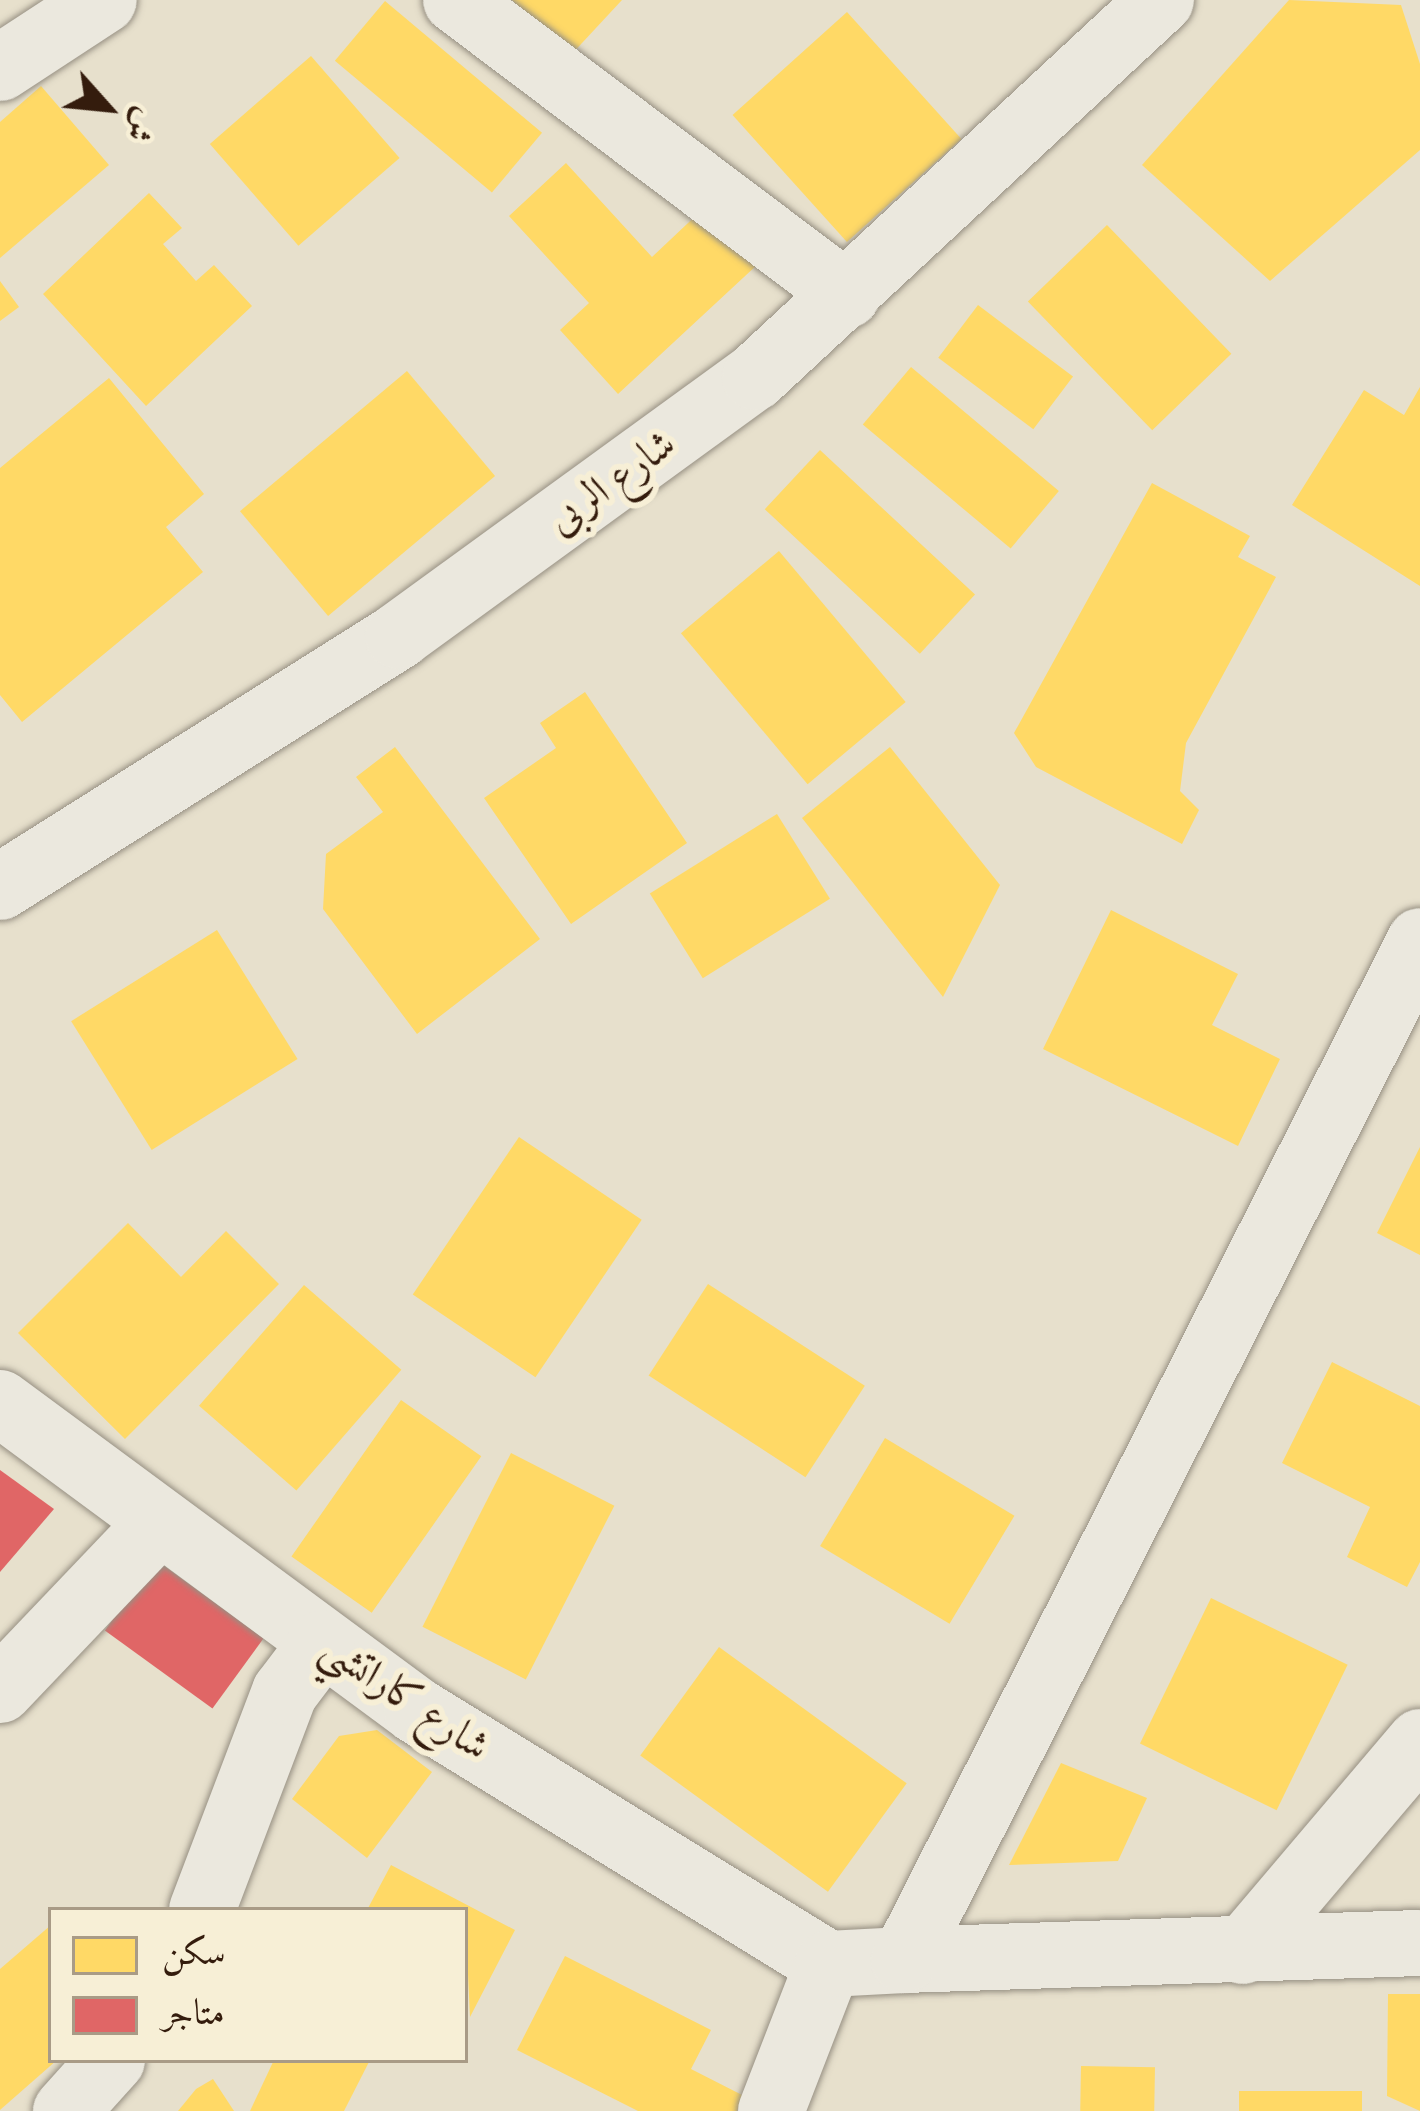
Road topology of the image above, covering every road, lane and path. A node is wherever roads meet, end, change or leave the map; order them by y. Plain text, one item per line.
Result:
1 (104, 0) edge
2 (456, 0) edge
3 (1161, 0) edge
4 (0, 68) edge
5 (847, 295) junction
6 (0, 886) edge
7 (1420, 941) edge
8 (0, 1403) edge
9 (158, 1524) junction
10 (322, 1642) junction
11 (0, 1690) edge
12 (1420, 1742) edge
13 (203, 1907) edge
14 (1420, 1943) edge
15 (1244, 1951) junction
16 (904, 1960) junction
17 (828, 1964) junction
18 (109, 2063) edge
19 (66, 2111) edge
20 (771, 2111) edge

1 - 4 street
2 - 5 street
3 - 5 street, شارع الربى
5 - 6 street, شارع الربى
7 - 16 street
8 - 9 street, شارع كاراتشي
9 - 10 street, شارع كاراتشي
9 - 11 street
10 - 13 street
10 - 17 street, شارع كاراتشي
12 - 15 street
14 - 15 street
15 - 16 street
16 - 17 street
17 - 20 street
18 - 19 street

